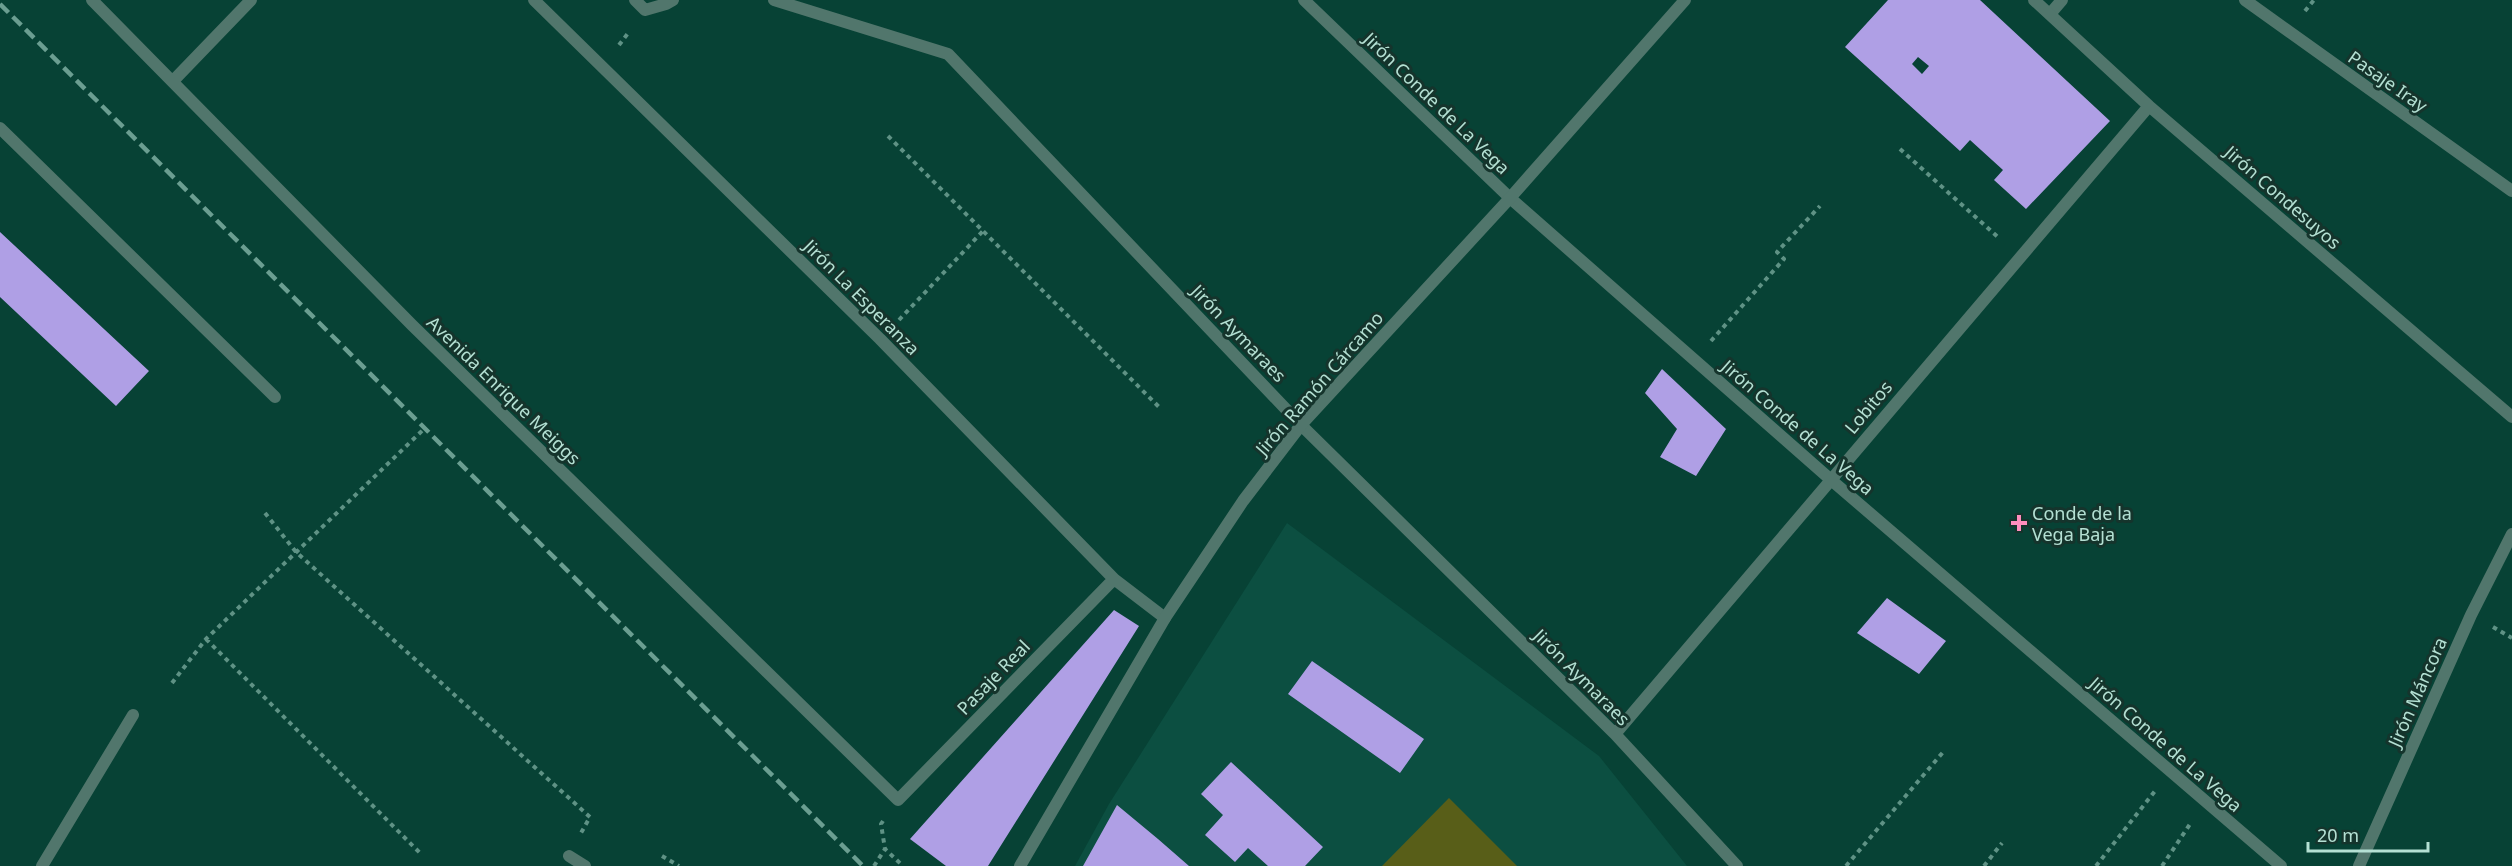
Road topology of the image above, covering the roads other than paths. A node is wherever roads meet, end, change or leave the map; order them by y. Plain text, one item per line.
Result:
1 (92, 0) edge
2 (251, 0) edge
3 (534, 0) edge
4 (635, 0) edge
5 (673, 0) edge
6 (774, 0) edge
7 (1304, 0) edge
8 (1685, 0) edge
9 (2034, 0) edge
10 (2062, 0) edge
11 (2245, 0) edge
12 (2050, 14) junction
13 (173, 81) junction
14 (2149, 106) junction
15 (0, 128) edge
16 (2512, 191) edge
17 (1510, 198) junction
18 (275, 397) dead end
19 (2512, 417) edge
20 (1301, 425) junction
21 (1830, 479) junction
22 (2512, 534) edge
23 (1114, 579) junction
24 (1165, 618) junction
25 (133, 715) dead end
26 (1615, 734) junction
27 (898, 800) joint
28 (569, 856) dead end
29 (42, 866) edge
30 (585, 866) edge
31 (1020, 866) edge
32 (1737, 866) edge
33 (2281, 866) edge
34 (2359, 866) edge

1 - 13 street, Avenida Enrique Meiggs
2 - 13 street
3 - 23 street, Jirón La Esperanza
4 - 5 street
6 - 20 street, Jirón Aymaraes
7 - 17 street, Jirón Conde de La Vega
8 - 17 street, Jirón Ramón Cárcamo
9 - 12 street, Jirón Condesuyos
10 - 12 street
11 - 16 street, Pasaje Iray
12 - 14 street, Jirón Condesuyos
13 - 27 street, Avenida Enrique Meiggs
14 - 19 street, Jirón Condesuyos
14 - 21 street, Lobitos
15 - 18 street
17 - 20 street, Jirón Ramón Cárcamo
17 - 21 street, Jirón Conde de La Vega
20 - 24 street, Jirón Ramón Cárcamo
20 - 26 street, Jirón Aymaraes
21 - 26 street, Lobitos
21 - 33 street, Jirón Conde de La Vega
22 - 34 street, Jirón Máncora
23 - 24 street, Jirón La Esperanza
23 - 27 street, Pasaje Real
24 - 31 street, Jirón Ramón Cárcamo
25 - 29 street
26 - 32 street, Jirón Aymaraes
28 - 30 street

